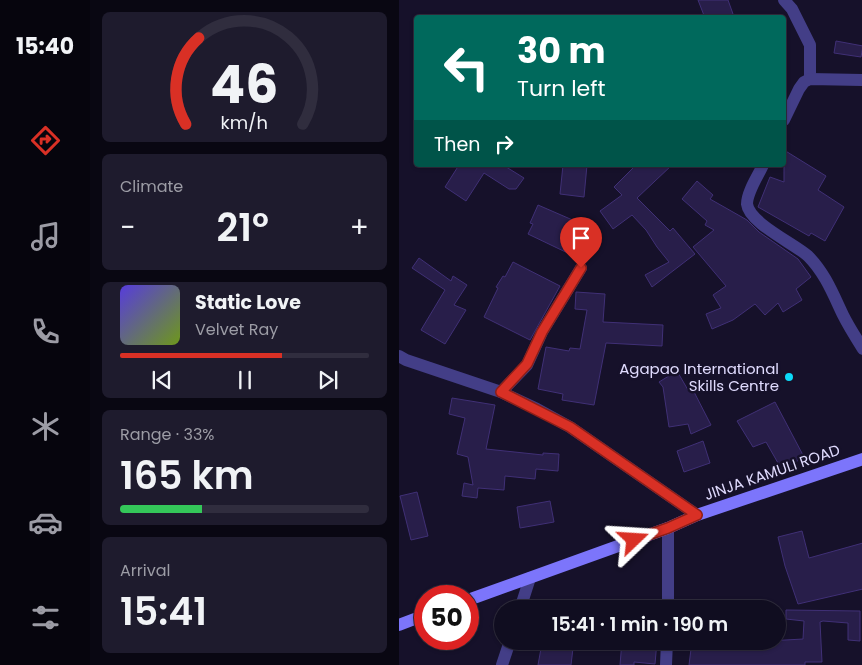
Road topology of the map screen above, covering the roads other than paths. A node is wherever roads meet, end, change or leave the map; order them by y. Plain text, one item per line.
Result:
1 (784, 0) edge
2 (810, 79) junction
3 (862, 80) edge
4 (786, 116) edge
5 (762, 167) edge
6 (581, 268) dead end
7 (862, 349) edge
8 (399, 356) edge
9 (501, 392) junction
10 (862, 458) edge
11 (697, 515) junction
12 (668, 528) junction
13 (530, 578) junction
14 (479, 596) edge
15 (523, 600) edge
16 (668, 600) edge
17 (414, 619) edge
18 (399, 624) edge
19 (507, 650) edge
20 (667, 650) edge
21 (502, 665) edge
22 (666, 665) edge

1 - 2 street
2 - 3 street
2 - 4 street
5 - 7 street
6 - 9 street
8 - 9 street
9 - 11 street
10 - 11 main road, JINJA KAMULI ROAD
11 - 12 main road, JINJA KAMULI ROAD
12 - 13 main road, JINJA KAMULI ROAD
12 - 16 street
13 - 14 main road, JINJA KAMULI ROAD
13 - 15 street
17 - 18 main road
19 - 21 street
20 - 22 street

